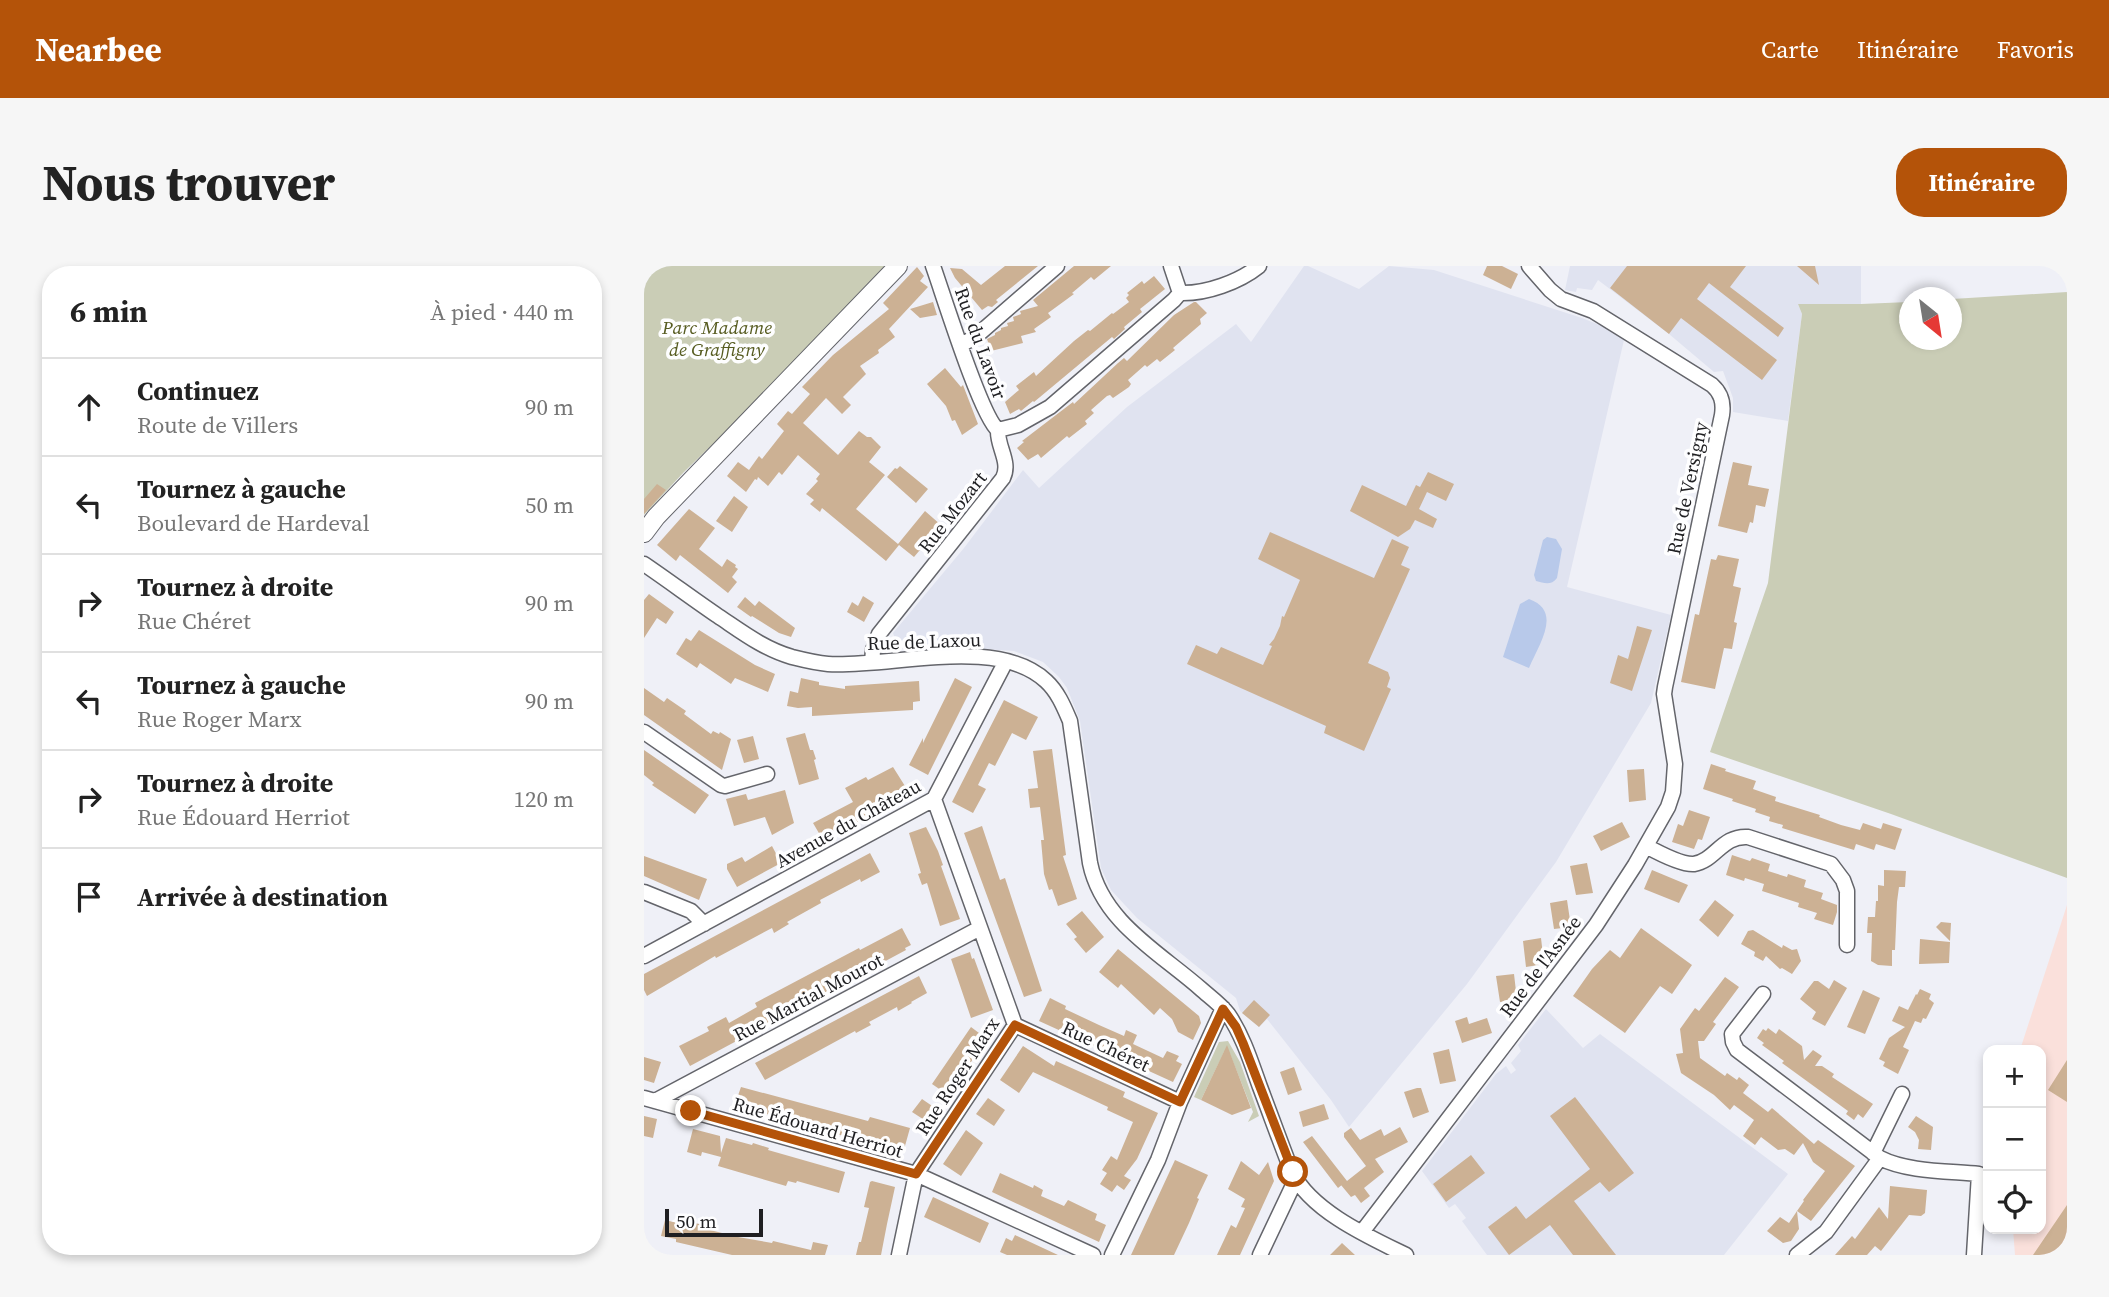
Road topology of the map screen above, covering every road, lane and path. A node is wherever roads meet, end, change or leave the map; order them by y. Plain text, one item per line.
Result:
1 (898, 266) edge
2 (933, 266) edge
3 (1057, 266) edge
4 (1171, 266) edge
5 (1259, 266) edge
6 (1529, 266) edge
7 (1180, 293) junction
8 (960, 345) junction
9 (998, 430) junction
10 (644, 533) edge
11 (644, 564) edge
12 (1006, 661) junction
13 (873, 662) junction
14 (1664, 694) joint
15 (644, 732) edge
16 (767, 774) dead end
17 (934, 799) junction
18 (1646, 846) junction
19 (644, 892) edge
20 (704, 924) junction
21 (980, 928) junction
22 (1847, 946) dead end
23 (644, 956) edge
24 (1763, 994) dead end
25 (1223, 1009) junction
26 (1015, 1025) junction
27 (1902, 1094) dead end
28 (649, 1100) edge
29 (1180, 1102) junction
30 (1876, 1156) junction
31 (916, 1174) junction
32 (1296, 1179) junction
33 (1362, 1232) junction
34 (899, 1255) edge
35 (1093, 1255) edge
36 (1112, 1255) edge
37 (1260, 1255) edge
38 (1406, 1255) edge
39 (1797, 1255) edge
40 (1974, 1255) edge

1 - 10 street
2 - 8 street, Rue du Lavoir
3 - 8 street
4 - 7 street
5 - 7 street
6 - 14 street, Rue de Versigny
7 - 9 street
8 - 9 street, Rue du Lavoir
9 - 13 street, Rue Mozart
11 - 13 street, Rue de Laxou
12 - 13 street, Rue de Laxou
12 - 17 street, Avenue du Château
12 - 25 street, Rue de Laxou
14 - 18 street, Rue de l'Asnée
15 - 16 street
17 - 20 street, Avenue du Château
17 - 21 street, Rue Roger Marx
18 - 22 street
18 - 33 street, Rue de l'Asnée
19 - 20 street
20 - 23 street, Avenue du Château
21 - 26 street, Rue Roger Marx
21 - 28 street, Rue Martial Mourot
24 - 30 street
25 - 29 street
25 - 32 street, Rue de Laxou
26 - 29 street, Rue Chéret
26 - 31 street, Rue Roger Marx
27 - 30 street
28 - 31 street, Rue Édouard Herriot
29 - 36 street
30 - 39 street
30 - 40 street
31 - 34 street, Rue Roger Marx
31 - 35 street, Rue Édouard Herriot
32 - 33 street
32 - 37 street
33 - 38 street

